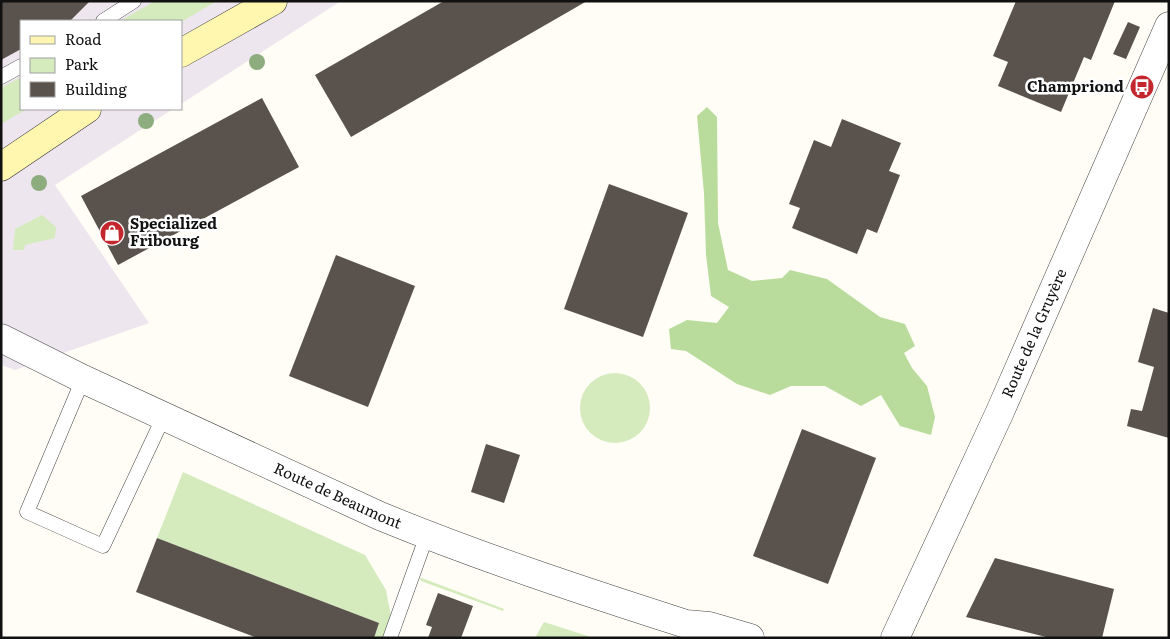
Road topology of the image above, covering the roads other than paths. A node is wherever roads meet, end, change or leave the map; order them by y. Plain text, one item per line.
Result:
1 (134, 1) edge
2 (273, 1) edge
3 (105, 20) edge
4 (1169, 26) edge
5 (182, 52) edge
6 (20, 67) edge
7 (1, 77) edge
8 (85, 110) edge
9 (1, 167) edge
10 (1, 338) edge
11 (83, 379) junction
12 (164, 416) junction
13 (427, 535) junction
14 (695, 631) edge
15 (390, 638) edge
16 (750, 638) edge
17 (895, 638) edge

1 - 3 lane
2 - 5 main road
4 - 17 street, Route de la Gruyère
6 - 7 lane
8 - 9 main road
10 - 11 street, Route de Beaumont
11 - 12 street, Route de Beaumont
11 - 12 lane
12 - 13 street, Route de Beaumont
13 - 14 street, Route de Beaumont
13 - 15 lane
14 - 16 street, Route de Beaumont

